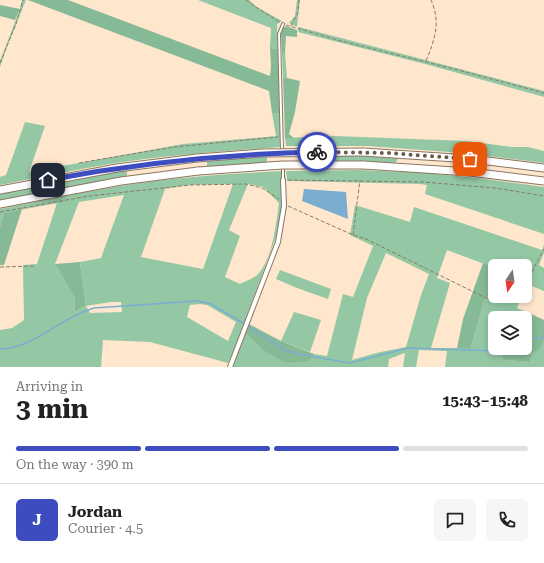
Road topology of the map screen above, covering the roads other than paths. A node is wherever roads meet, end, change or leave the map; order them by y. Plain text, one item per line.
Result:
1 (283, 24) road end
2 (544, 168) edge
3 (284, 180) joint
4 (544, 181) edge
5 (0, 190) edge
6 (0, 204) edge
7 (230, 367) edge

1 - 3 lane
2 - 5 highway, bridge
3 - 7 street
4 - 6 highway, bridge

